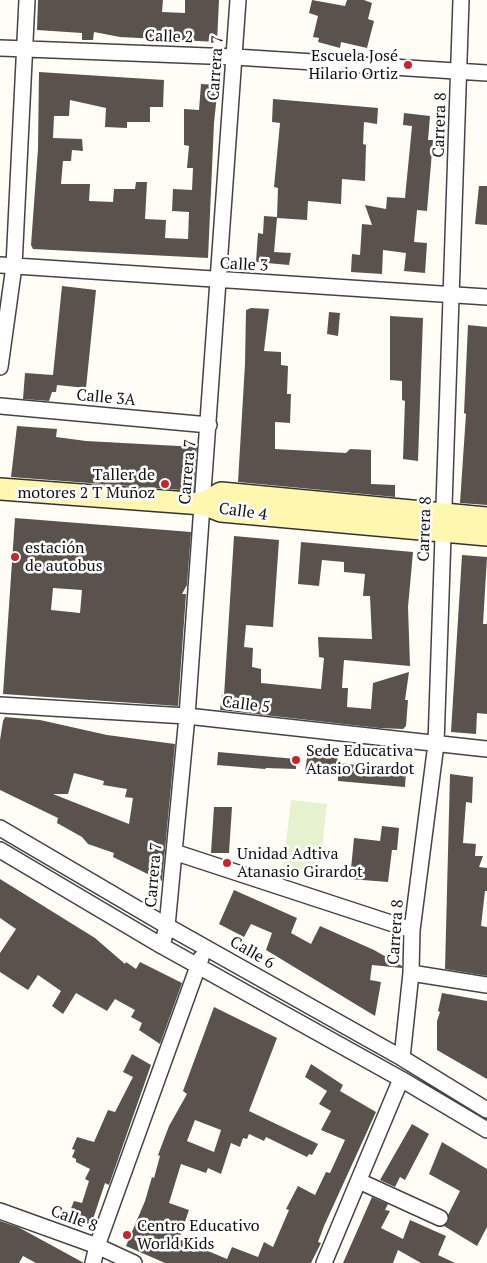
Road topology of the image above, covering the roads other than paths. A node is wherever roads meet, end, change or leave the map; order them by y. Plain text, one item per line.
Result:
1 (27, 0) edge
2 (238, 0) edge
3 (461, 0) edge
4 (0, 48) edge
5 (26, 50) junction
6 (235, 57) junction
7 (460, 71) junction
8 (487, 73) edge
9 (7, 266) edge
10 (218, 281) junction
11 (451, 294) junction
12 (487, 297) edge
13 (0, 367) edge
14 (0, 406) edge
15 (209, 425) junction
16 (0, 489) edge
17 (203, 504) junction
18 (487, 518) edge
19 (442, 522) junction
20 (487, 536) edge
21 (0, 705) edge
22 (187, 716) junction
23 (436, 744) junction
24 (487, 749) edge
25 (0, 828) edge
26 (0, 850) edge
27 (174, 852) junction
28 (167, 926) junction
29 (412, 930) junction
30 (162, 946) junction
31 (205, 947) junction
32 (198, 966) junction
33 (411, 973) junction
34 (487, 985) edge
35 (402, 1058) junction
36 (401, 1079) junction
37 (487, 1110) edge
38 (487, 1130) edge
39 (359, 1181) junction
40 (0, 1211) edge
41 (440, 1218) dead end
42 (97, 1246) junction
43 (93, 1263) edge
44 (134, 1263) edge
45 (324, 1263) edge

1 - 5 street
2 - 6 street, Carrera 7
3 - 7 street, Carrera 8
4 - 5 street, Calle 2
5 - 6 street, Calle 2
5 - 9 street
6 - 7 street, Calle 2
6 - 10 street, Carrera 7
7 - 8 street, Calle 2
7 - 11 street, Carrera 8
9 - 10 street, Calle 3
9 - 13 street
10 - 11 street, Calle 3
10 - 15 street, Carrera 7
11 - 12 street, Calle 3
11 - 19 street, Carrera 8
14 - 15 street, Calle 3A
15 - 17 street, Carrera 7
16 - 17 street, Calle 4
17 - 19 street
17 - 22 street, Carrera 7
18 - 19 street
19 - 20 street
19 - 23 street, Carrera 8
21 - 22 street, Calle 5
22 - 23 street, Calle 5
22 - 27 street, Carrera 7
23 - 24 street, Calle 5
23 - 29 street, Carrera 8
25 - 28 street, Calle 6
26 - 30 street
27 - 28 street, Carrera 7
27 - 29 street
28 - 30 street, Carrera 7
28 - 31 street, Calle 6
29 - 33 street, Carrera 8
30 - 32 street
31 - 32 street
31 - 35 street, Calle 6
32 - 36 street
32 - 42 street
33 - 34 street
33 - 35 street, Carrera 8
35 - 37 street, Calle 6
36 - 38 street
36 - 39 street
39 - 41 street
39 - 45 street
40 - 42 street, Calle 8
42 - 43 street
42 - 44 street, Calle 8

